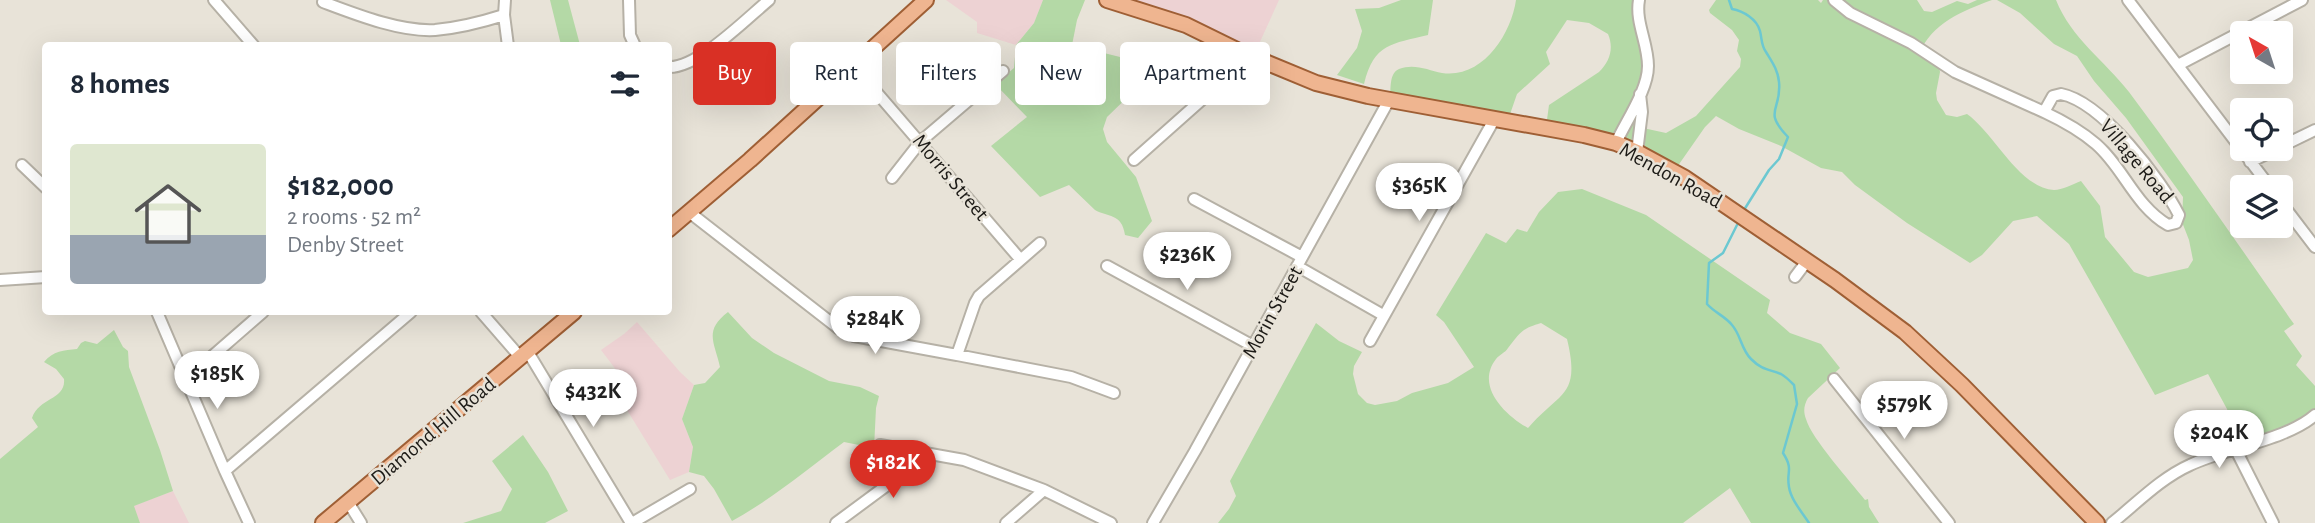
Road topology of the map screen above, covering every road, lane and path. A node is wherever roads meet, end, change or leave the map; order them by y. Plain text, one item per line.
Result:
1 (505, 0) edge
2 (629, 0) edge
3 (769, 0) edge
4 (926, 0) edge
5 (1107, 0) edge
6 (1639, 0) edge
7 (1834, 0) edge
8 (2128, 0) edge
9 (2302, 0) edge
10 (219, 2) edge
11 (323, 2) dead end
12 (505, 15) junction
13 (251, 42) edge
14 (508, 42) edge
15 (633, 42) edge
16 (879, 42) edge
17 (1220, 42) edge
18 (1270, 64) edge
19 (2178, 65) junction
20 (672, 67) edge
21 (1003, 71) dead end
22 (1640, 94) junction
23 (882, 97) edge
24 (1389, 100) junction
25 (810, 105) edge
26 (1196, 105) edge
27 (2044, 112) junction
28 (1495, 118) junction
29 (2315, 130) edge
30 (921, 141) junction
31 (2293, 141) edge
32 (1616, 143) junction
33 (1637, 152) junction
34 (1134, 160) dead end
35 (2250, 162) joint
36 (22, 165) dead end
37 (2260, 175) edge
38 (892, 178) dead end
39 (42, 184) edge
40 (1194, 199) dead end
41 (689, 212) junction
42 (2293, 218) edge
43 (672, 227) edge
44 (1040, 243) dead end
45 (2315, 247) edge
46 (1020, 259) junction
47 (1300, 261) junction
48 (1807, 261) junction
49 (1107, 266) dead end
50 (42, 277) edge
51 (1795, 278) dead end
52 (0, 280) edge
53 (158, 315) edge
54 (260, 315) edge
55 (407, 315) edge
56 (484, 315) edge
57 (571, 315) edge
58 (1383, 315) junction
59 (1370, 341) dead end
60 (1253, 346) junction
61 (524, 355) junction
62 (957, 355) junction
63 (186, 379) junction
64 (1834, 379) dead end
65 (1114, 393) dead end
66 (2315, 415) edge
67 (880, 445) dead end
68 (2235, 447) junction
69 (922, 452) junction
70 (225, 471) junction
71 (690, 489) dead end
72 (1044, 490) junction
73 (348, 502) junction
74 (249, 523) edge
75 (323, 523) edge
76 (361, 523) edge
77 (632, 523) edge
78 (836, 523) edge
79 (1006, 523) edge
80 (1111, 523) edge
81 (1153, 523) edge
82 (1948, 523) edge
83 (2097, 523) edge
84 (2112, 523) edge
85 (2273, 523) edge

1 - 12 street
2 - 15 street
3 - 20 street
4 - 16 main road
5 - 17 main road, Mendon Road
6 - 22 street
7 - 27 street, Village Road
8 - 19 street
9 - 19 street
10 - 13 street
11 - 12 street
12 - 14 street
18 - 24 main road, Mendon Road
19 - 35 street
21 - 30 street
22 - 32 street
22 - 33 street
23 - 30 street, Morris Street
24 - 28 main road, Mendon Road
24 - 47 street, Morin Street
25 - 41 main road
26 - 34 street
27 - 27 street, Village Road
28 - 32 main road, Mendon Road
28 - 58 street
29 - 31 street
30 - 38 street
30 - 46 street, Morris Street
32 - 33 main road, Mendon Road
33 - 48 main road, Mendon Road
35 - 37 street
36 - 39 street
40 - 47 street
41 - 43 main road
41 - 62 street
42 - 45 street
44 - 46 street
46 - 62 street
47 - 58 street
47 - 60 street, Morin Street
48 - 51 street
48 - 83 main road, Mendon Road
49 - 60 street
50 - 52 street
53 - 63 street
54 - 63 street
55 - 70 street
56 - 61 street
57 - 61 main road, Diamond Hill Road
58 - 59 street
60 - 81 street, Morin Street
61 - 73 main road, Diamond Hill Road
61 - 77 street
62 - 65 street
63 - 70 street
64 - 82 street
66 - 68 street
67 - 69 street
68 - 84 street
68 - 85 street
69 - 72 street
69 - 78 street
70 - 74 street
71 - 77 street
72 - 79 street
72 - 80 street
73 - 75 main road, Diamond Hill Road
73 - 76 street

